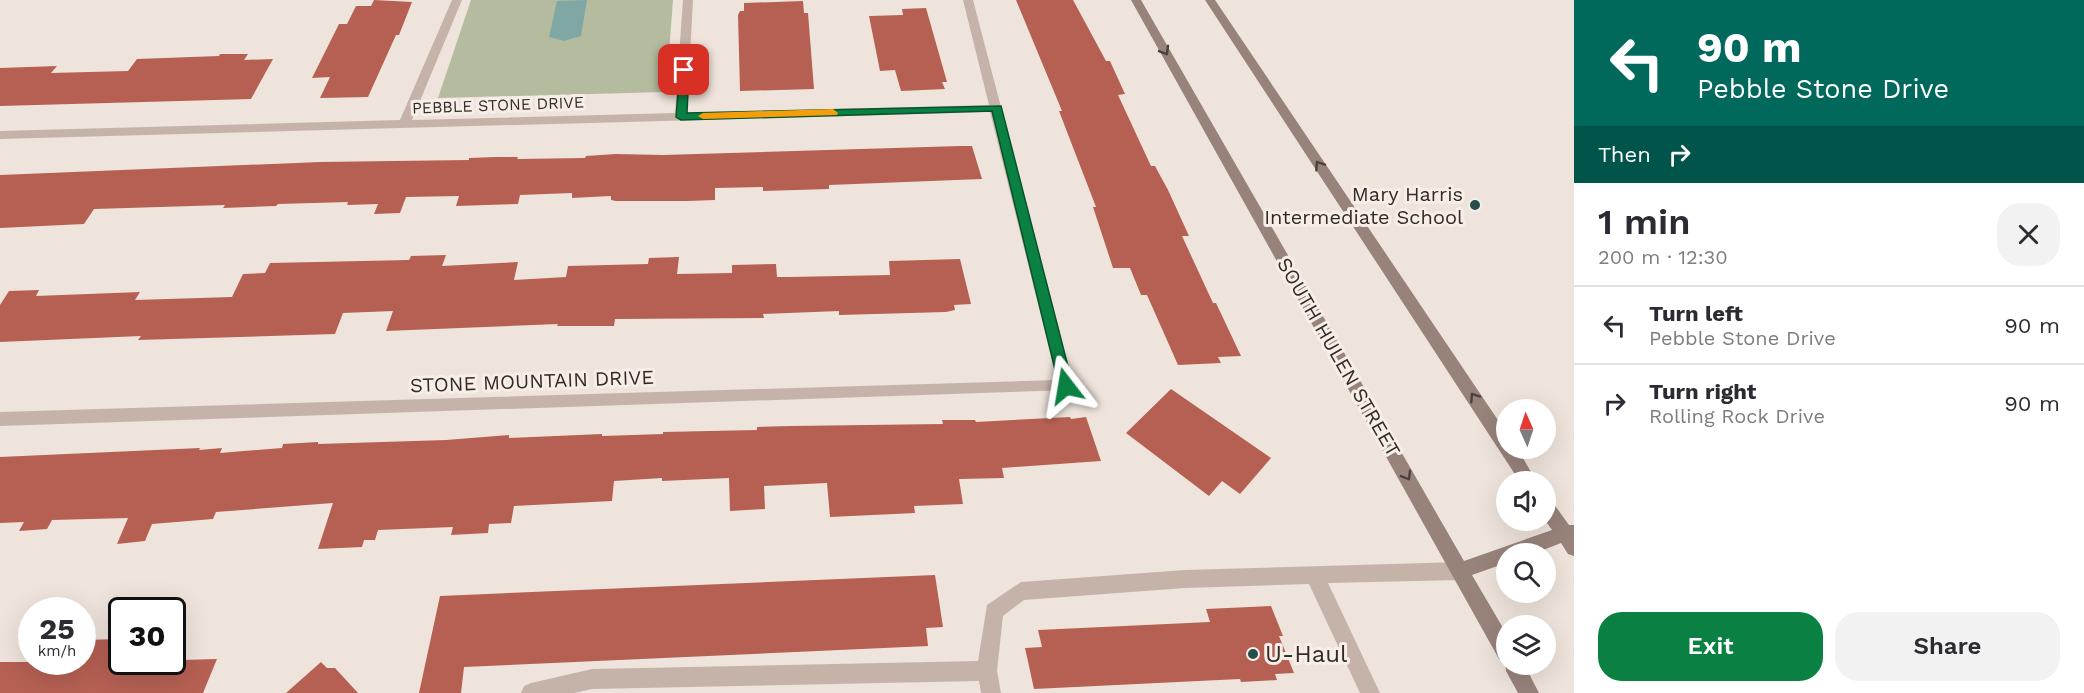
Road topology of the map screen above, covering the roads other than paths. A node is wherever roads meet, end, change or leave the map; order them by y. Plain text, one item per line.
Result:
1 (457, 0) edge
2 (688, 0) edge
3 (968, 0) edge
4 (1136, 0) edge
5 (1210, 0) edge
6 (997, 108) junction
7 (681, 117) junction
8 (404, 124) junction
9 (0, 135) edge
10 (0, 419) edge
11 (1496, 430) edge
12 (1556, 519) edge
13 (1571, 538) edge
14 (1551, 543) edge
15 (1496, 558) edge
16 (1460, 571) junction
17 (1315, 576) junction
18 (1496, 634) edge
19 (987, 671) junction
20 (1519, 675) edge
21 (531, 693) edge
22 (991, 693) edge
23 (1370, 693) edge
24 (1529, 693) edge

1 - 8 street
2 - 7 street
3 - 6 street
4 -> 16 main road, SOUTH HULEN STREET
11 -> 5 main road
6 - 7 street, PEBBLE STONE DRIVE
6 - 10 street, STONE MOUNTAIN DRIVE
7 - 8 street, PEBBLE STONE DRIVE
8 - 9 street, PEBBLE STONE DRIVE
12 - 13 main road
13 - 14 main road
15 - 16 main road
16 - 17 street
16 - 18 main road, SOUTH HULEN STREET
17 - 19 street
17 - 23 street
19 - 21 street
19 - 22 street
20 - 24 main road

